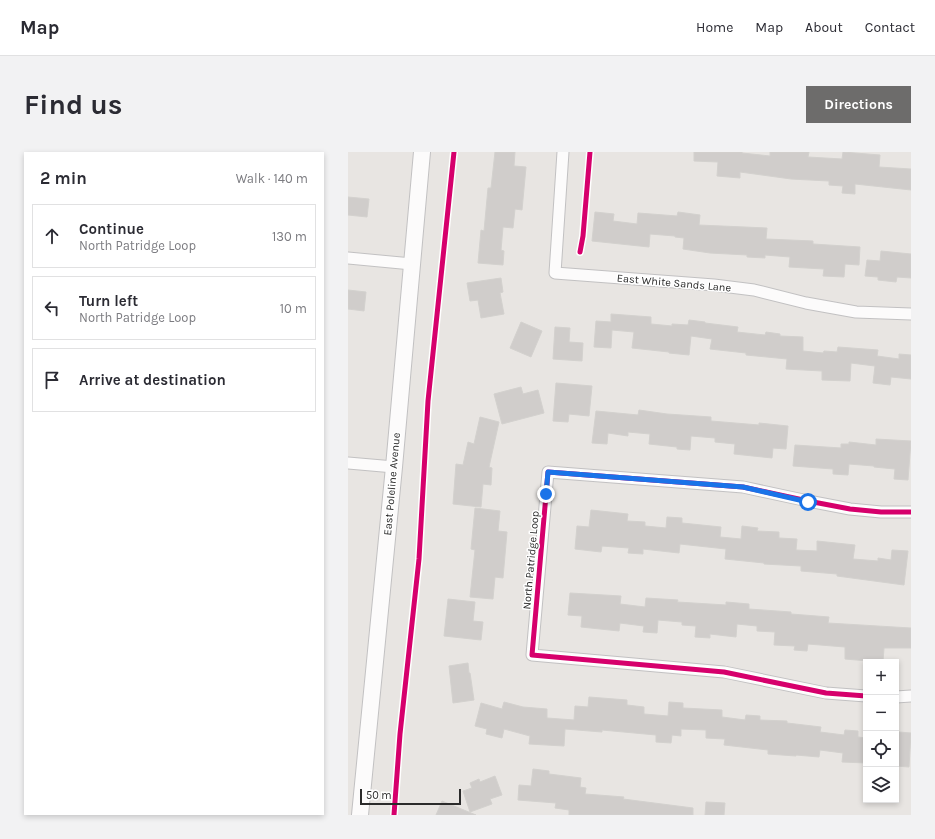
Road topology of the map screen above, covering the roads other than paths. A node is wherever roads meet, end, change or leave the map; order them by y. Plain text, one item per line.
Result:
1 (422, 152) edge
2 (563, 152) edge
3 (348, 258) edge
4 (412, 264) junction
5 (911, 314) edge
6 (348, 463) edge
7 (394, 467) junction
8 (911, 512) edge
9 (863, 696) edge
10 (911, 696) edge
11 (899, 697) edge
12 (360, 815) edge

1 - 4 main road, East Poleline Avenue
2 - 5 street, East White Sands Lane
3 - 4 street
4 - 7 main road, East Poleline Avenue
6 - 7 street
7 - 12 main road, East Poleline Avenue
8 - 9 street, North Patridge Loop
10 - 11 street

